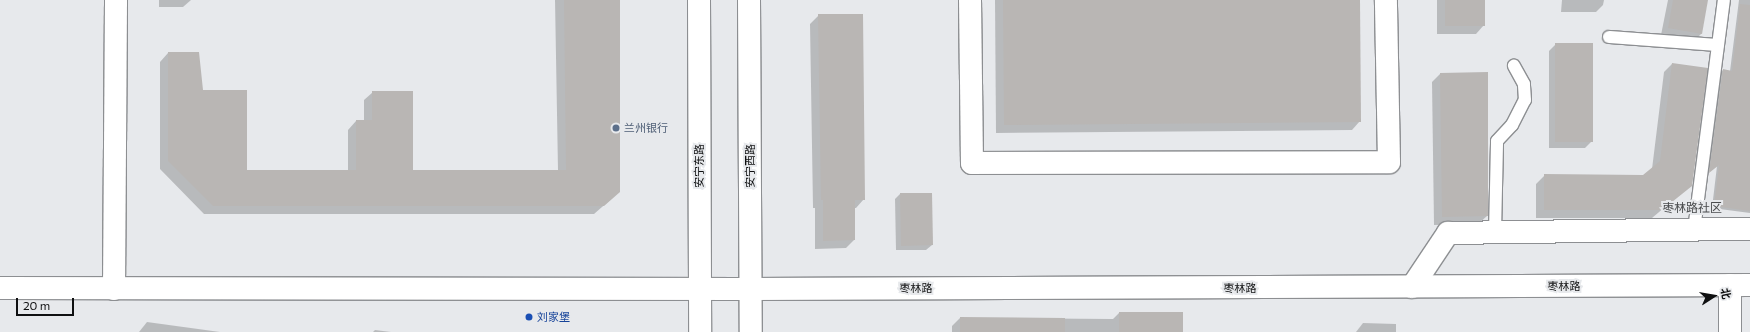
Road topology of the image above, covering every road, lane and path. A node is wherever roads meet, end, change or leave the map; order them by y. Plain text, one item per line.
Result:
1 (116, 0) edge
2 (699, 0) edge
3 (749, 0) edge
4 (970, 0) edge
5 (1386, 0) edge
6 (1724, 0) edge
7 (1609, 37) dead end
8 (1718, 45) junction
9 (1514, 66) dead end
10 (1750, 229) edge
11 (1694, 230) junction
12 (1495, 232) junction
13 (1740, 285) edge
14 (1412, 287) junction
15 (0, 288) edge
16 (114, 289) junction
17 (699, 289) junction
18 (751, 289) junction
19 (700, 332) edge
20 (751, 332) edge
21 (1730, 332) edge

1 - 16 street
2 - 17 street, 安宁东路
3 - 18 street, 安宁西路
4 - 5 street
6 - 8 lane
7 - 8 lane
8 - 11 lane
9 - 12 lane
10 - 11 street
11 - 12 street
12 - 14 street
13 - 14 street, 枣林路
13 - 21 street
14 - 18 street, 枣林路
15 - 16 street, 枣林路
16 - 17 street, 枣林路
17 - 18 street, 枣林路
17 - 19 street, 安宁东路
18 - 20 street, 安宁西路

